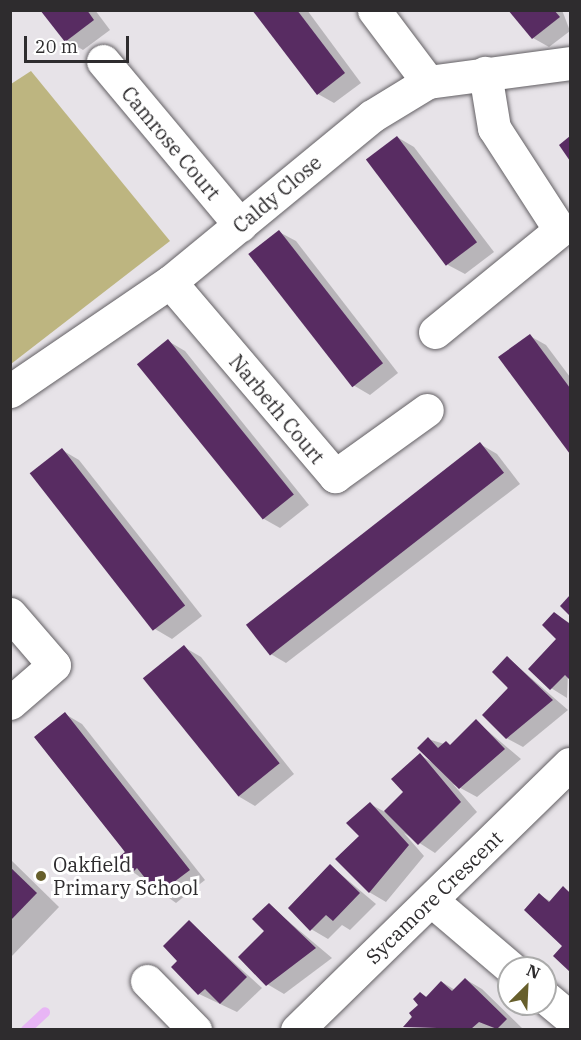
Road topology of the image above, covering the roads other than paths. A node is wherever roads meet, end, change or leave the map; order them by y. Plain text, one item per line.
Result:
1 (374, 10) edge
2 (103, 61) dead end
3 (570, 63) edge
4 (485, 73) junction
5 (428, 82) junction
6 (240, 225) junction
7 (170, 282) junction
8 (435, 332) dead end
9 (10, 392) edge
10 (427, 410) dead end
11 (10, 614) edge
12 (10, 703) edge
13 (570, 764) edge
14 (431, 900) junction
15 (497, 956) edge
16 (147, 981) dead end
17 (557, 1007) edge
18 (570, 1018) edge
19 (195, 1029) edge
20 (297, 1029) edge

1 - 5 street
2 - 6 street, Camrose Court
3 - 4 street, Caldy Close
4 - 5 street, Caldy Close
4 - 8 street
5 - 6 street, Caldy Close
6 - 7 street, Caldy Close
7 - 9 street, Caldy Close
7 - 10 street, Narbeth Court
11 - 12 street
13 - 14 street, Sycamore Crescent
14 - 15 street
14 - 20 street, Sycamore Crescent
16 - 19 street
17 - 18 street

